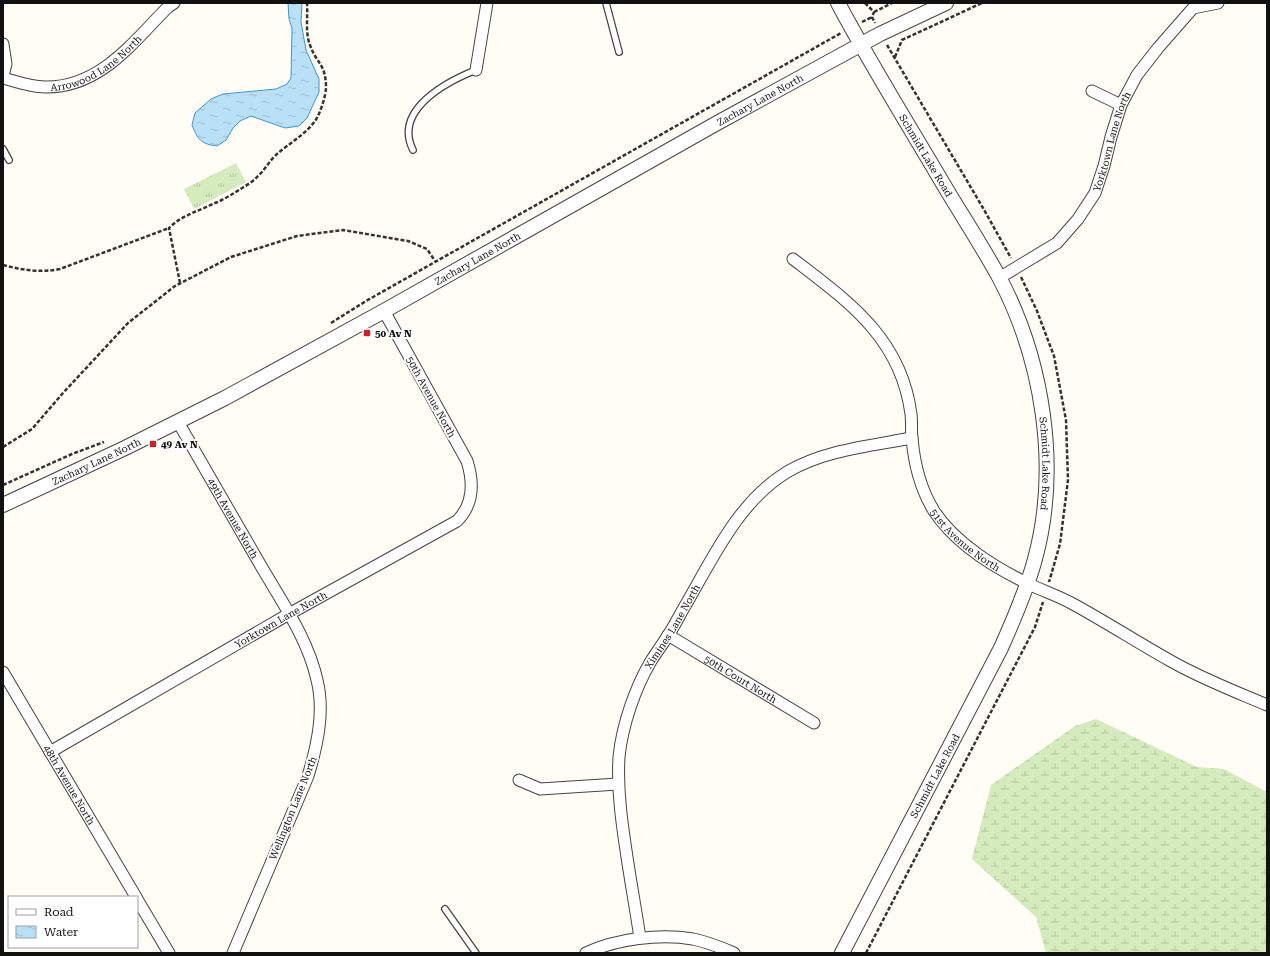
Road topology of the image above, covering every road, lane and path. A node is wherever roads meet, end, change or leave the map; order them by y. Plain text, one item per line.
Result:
1 (174, 3) edge
2 (307, 3) edge
3 (486, 3) edge
4 (606, 3) edge
5 (838, 3) edge
6 (865, 3) edge
7 (892, 3) edge
8 (946, 3) edge
9 (982, 3) edge
10 (1218, 3) edge
11 (874, 12) junction
12 (872, 17) junction
13 (851, 28) junction
14 (880, 34) junction
15 (3, 44) edge
16 (860, 45) junction
17 (619, 52) dead end
18 (895, 57) junction
19 (476, 70) joint
20 (3, 77) edge
21 (1092, 91) dead end
22 (1121, 105) junction
23 (3, 149) edge
24 (413, 150) dead end
25 (8, 160) dead end
26 (169, 228) junction
27 (793, 259) dead end
28 (435, 262) junction
29 (3, 265) edge
30 (1017, 268) junction
31 (999, 278) junction
32 (180, 283) junction
33 (384, 311) junction
34 (326, 327) dead end
35 (178, 422) junction
36 (912, 438) junction
37 (107, 441) dead end
38 (3, 447) edge
39 (467, 461) joint
40 (3, 485) edge
41 (3, 505) edge
42 (1027, 583) junction
43 (1046, 592) junction
44 (289, 614) junction
45 (668, 635) junction
46 (3, 672) edge
47 (1267, 705) edge
48 (814, 723) dead end
49 (50, 752) junction
50 (519, 780) dead end
51 (618, 784) junction
52 (135, 896) edge
53 (138, 901) edge
54 (445, 908) dead end
55 (640, 938) junction
56 (169, 953) edge
57 (233, 953) edge
58 (476, 953) edge
59 (586, 953) edge
60 (734, 953) edge
61 (842, 953) edge
62 (866, 953) edge

1 - 20 street, Arrowood Lane North
2 - 26 path
3 - 19 street
4 - 17 lane
5 - 13 street, Schmidt Lake Road
6 - 11 path
7 - 11 path
8 - 14 street, Zachary Lane North
9 - 18 path
10 - 22 street, Yorktown Lane North
11 - 12 path
12 - 13 path
12 - 14 path
13 - 16 street, Schmidt Lake Road
13 - 28 path
14 - 16 street, Zachary Lane North
14 - 18 path
15 - 20 street
16 - 31 street, Schmidt Lake Road
16 - 33 street, Zachary Lane North
18 - 30 path
19 - 24 lane
21 - 22 street
22 - 30 street, Yorktown Lane North
23 - 25 lane
26 - 29 path
26 - 32 path
27 - 36 street, 51st Avenue North
28 - 32 path
28 - 34 path
30 - 31 street, Yorktown Lane North
30 - 43 path
31 - 42 street, Schmidt Lake Road
32 - 38 path
33 - 35 street, Zachary Lane North
33 - 39 street, 50th Avenue North
35 - 41 street, Zachary Lane North
35 - 44 street, 49th Avenue North
36 - 42 street, 51st Avenue North
36 - 45 street, Ximines Lane North
37 - 40 path
39 - 44 street, Yorktown Lane North
42 - 43 street, 51st Avenue North
42 - 61 street, Schmidt Lake Road
43 - 47 street, 51st Avenue North
43 - 62 path
44 - 49 street, Yorktown Lane North
44 - 57 street, Wellington Lane North
45 - 48 street, 50th Court North
45 - 51 street, Ximines Lane North
46 - 49 street, 48th Avenue North
49 - 52 street, 48th Avenue North
50 - 51 street
51 - 55 street, Ximines Lane North
53 - 56 street, 48th Avenue North
54 - 58 lane
55 - 59 street
55 - 60 street

